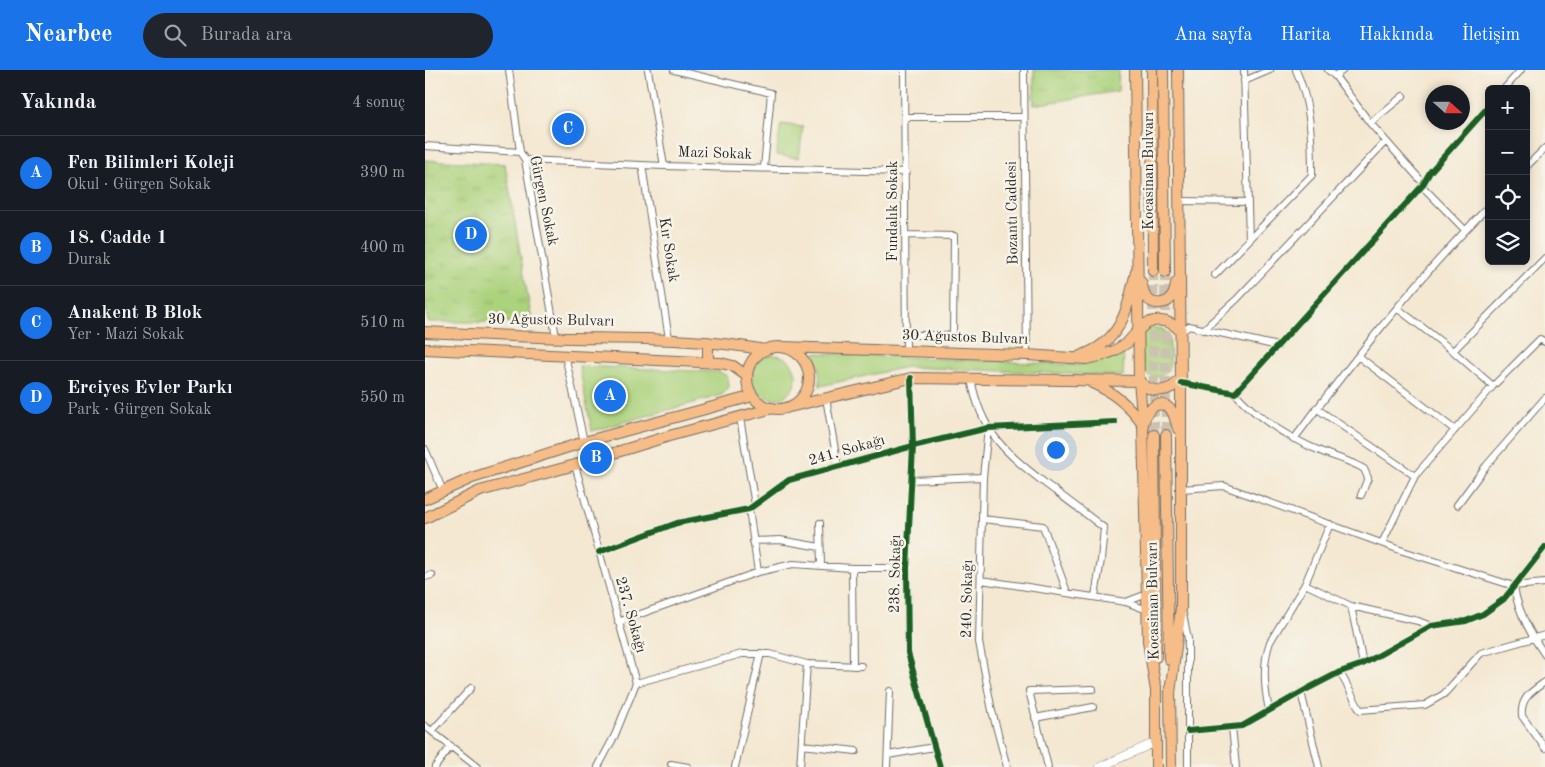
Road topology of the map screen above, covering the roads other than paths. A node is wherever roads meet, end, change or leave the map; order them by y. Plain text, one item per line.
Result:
1 (509, 70) edge
2 (648, 70) edge
3 (674, 70) edge
4 (905, 70) edge
5 (1024, 70) edge
6 (1135, 70) edge
7 (1152, 70) edge
8 (1163, 70) edge
9 (1178, 70) edge
10 (1244, 70) edge
11 (1270, 70) edge
12 (1296, 70) edge
13 (1328, 70) edge
14 (1343, 70) edge
15 (1521, 70) edge
16 (1335, 76) junction
17 (1244, 81) junction
18 (1508, 85) edge
19 (1403, 96) dead end
20 (1485, 110) edge
21 (905, 117) junction
22 (1024, 117) junction
23 (1370, 123) junction
24 (1386, 141) junction
25 (425, 146) edge
26 (1545, 148) edge
27 (521, 152) junction
28 (525, 160) junction
29 (1530, 163) edge
30 (642, 165) junction
31 (664, 166) junction
32 (764, 168) junction
33 (906, 172) junction
34 (1423, 185) junction
35 (1179, 201) junction
36 (1248, 202) junction
37 (1485, 210) edge
38 (1465, 230) junction
39 (906, 236) junction
40 (1249, 240) junction
41 (1545, 258) edge
42 (1137, 264) junction
43 (1180, 264) junction
44 (1153, 271) tunnel mouth
45 (1165, 272) tunnel mouth
46 (1215, 276) dead end
47 (1397, 308) junction
48 (1203, 330) junction
49 (425, 332) edge
50 (1138, 332) junction
51 (1181, 332) junction
52 (906, 335) junction
53 (556, 337) junction
54 (669, 339) junction
55 (708, 342) junction
56 (1545, 342) edge
57 (1278, 346) junction
58 (783, 347) junction
59 (425, 349) edge
60 (765, 350) junction
61 (906, 351) junction
62 (1453, 351) junction
63 (565, 355) junction
64 (1027, 355) junction
65 (1358, 356) junction
66 (1074, 358) junction
67 (708, 362) junction
68 (747, 376) junction
69 (911, 378) junction
70 (971, 379) junction
71 (1086, 381) junction
72 (1181, 381) junction
73 (1139, 382) junction
74 (1493, 386) junction
75 (1235, 393) junction
76 (753, 396) junction
77 (826, 398) junction
78 (1545, 398) edge
79 (773, 408) junction
80 (785, 408) junction
81 (1316, 408) junction
82 (740, 418) junction
83 (1115, 422) dead end
84 (1143, 425) junction
85 (989, 428) junction
86 (1455, 430) junction
87 (1154, 435) tunnel mouth
88 (1166, 435) tunnel mouth
89 (1294, 438) junction
90 (1181, 440) junction
91 (584, 442) junction
92 (913, 446) junction
93 (425, 449) edge
94 (575, 465) junction
95 (838, 467) junction
96 (1415, 476) junction
97 (983, 477) junction
98 (911, 480) junction
99 (1181, 489) junction
100 (443, 491) junction
101 (1361, 494) dead end
102 (425, 499) edge
103 (1457, 505) dead end
104 (752, 507) junction
105 (425, 518) edge
106 (982, 519) junction
107 (820, 523) dead end
108 (1329, 524) junction
109 (753, 541) junction
110 (1382, 543) junction
111 (820, 547) junction
112 (1545, 547) edge
113 (599, 552) junction
114 (821, 566) junction
115 (852, 568) junction
116 (907, 568) junction
117 (758, 572) junction
118 (432, 575) dead end
119 (425, 577) edge
120 (981, 580) junction
121 (1545, 583) edge
122 (1305, 584) junction
123 (1514, 586) junction
124 (1067, 592) junction
125 (1147, 594) junction
126 (1095, 596) junction
127 (1126, 602) junction
128 (1351, 606) junction
129 (1181, 608) junction
130 (1147, 610) junction
131 (619, 622) junction
132 (1431, 626) junction
133 (1545, 635) edge
134 (1533, 638) junction
135 (761, 653) junction
136 (1545, 655) edge
137 (807, 664) junction
138 (1363, 664) junction
139 (853, 666) junction
140 (861, 666) dead end
141 (1340, 672) junction
142 (636, 682) junction
143 (1545, 682) edge
144 (471, 688) dead end
145 (1093, 688) dead end
146 (890, 691) dead end
147 (1156, 691) junction
148 (1301, 692) junction
149 (1170, 693) junction
150 (1093, 707) dead end
151 (1269, 710) junction
152 (1035, 718) junction
153 (425, 726) edge
154 (1232, 727) junction
155 (1188, 731) junction
156 (432, 732) junction
157 (1156, 742) junction
158 (801, 745) junction
159 (451, 746) junction
160 (934, 747) junction
161 (1545, 748) edge
162 (857, 751) dead end
163 (888, 755) junction
164 (671, 764) dead end
165 (435, 767) edge
166 (477, 767) edge
167 (598, 767) edge
168 (688, 767) edge
169 (735, 767) edge
170 (800, 767) edge
171 (887, 767) edge
172 (940, 767) edge
173 (1007, 767) edge
174 (1048, 767) edge
175 (1099, 767) edge
176 (1156, 767) edge
177 (1171, 767) edge
178 (1188, 767) edge
179 (1236, 767) edge
180 (1319, 767) edge

1 - 27 street, Gürgen Sokak
2 - 31 street
3 - 32 street
4 - 21 street, Fundalık Sokak
5 - 22 street, Bozantı Caddesi
6 - 42 main road
7 - 44 main road, Kocasinan Bulvarı
8 - 45 main road, Kocasinan Bulvarı
9 - 35 main road
10 - 17 street
11 - 17 street
12 - 40 street
13 - 16 street
14 - 16 street
15 - 18 street
16 - 23 street
17 - 36 street
19 - 23 street
20 - 34 street
21 - 22 street
21 - 33 street, Fundalık Sokak
22 - 64 street, Bozantı Caddesi
23 - 24 street
24 - 34 street
24 - 48 street
25 - 27 street
26 - 29 street
27 - 28 street, Gürgen Sokak
28 - 30 street, Mazi Sokak
28 - 53 street, Gürgen Sokak
30 - 31 street, Mazi Sokak
30 - 54 street, Kır Sokak
31 - 32 street, Mazi Sokak
32 - 33 street, Mazi Sokak
33 - 39 street, Fundalık Sokak
34 - 38 street
34 - 57 street
35 - 36 street
35 - 43 main road
36 - 40 street
37 - 38 street
38 - 47 street
39 - 52 street, Fundalık Sokak
39 - 52 street
40 - 46 street
41 - 62 street
42 - 43 main road
42 - 50 main road
42 - 66 main road
43 - 51 main road
47 - 62 street
47 - 65 street
48 - 51 street
48 - 57 street
49 - 53 main road, 30 Ağustos Bulvarı
50 - 51 main road
50 - 66 main road, 30 Ağustos Bulvarı
50 - 73 main road
51 - 72 main road
52 - 61 street, Fundalık Sokak
53 - 54 main road, 30 Ağustos Bulvarı
54 - 55 main road, 30 Ağustos Bulvarı
55 - 60 main road, 30 Ağustos Bulvarı
55 - 67 main road
56 - 74 street
57 - 75 street
58 - 60 main road
58 - 61 main road, 30 Ağustos Bulvarı
58 - 80 main road
59 - 63 main road
60 - 68 main road
61 - 64 main road, 30 Ağustos Bulvarı
62 - 74 street
63 - 67 main road
63 - 91 street
64 - 66 main road, 30 Ağustos Bulvarı
65 - 81 street
65 - 86 street
67 - 68 main road
68 - 76 main road
69 - 70 main road
69 - 77 main road
69 - 92 street, 238. Sokağı
70 - 71 main road
70 - 85 street
71 - 73 main road
71 - 84 main road
72 - 73 main road
72 - 75 street
72 - 90 main road
73 - 84 main road
74 - 86 street
75 - 89 street
76 - 79 main road
76 - 91 main road
77 - 80 main road
77 - 95 street
78 - 103 street
79 - 80 main road
79 - 82 main road
81 - 89 street
81 - 96 street
82 - 94 main road
82 - 104 street
83 - 85 street, 241. Sokağı
84 - 90 main road
84 - 125 main road
85 - 92 street, 241. Sokağı
85 - 97 street, 240. Sokağı
85 - 126 street
86 - 96 street
87 - 147 main road, Kocasinan Bulvarı
88 - 149 main road, Kocasinan Bulvarı
89 - 101 street
90 - 99 main road
91 - 100 main road
92 - 95 street, 241. Sokağı
92 - 98 street, 238. Sokağı
93 - 100 street
94 - 105 main road
94 - 113 street, 237. Sokağı
95 - 104 street, 241. Sokağı
96 - 110 street
97 - 98 street
97 - 106 street, 240. Sokağı
98 - 116 street, 238. Sokağı
99 - 108 street
99 - 129 main road
100 - 102 main road
104 - 109 street
104 - 113 street, 241. Sokağı
106 - 120 street, 240. Sokağı
106 - 124 street
107 - 111 street
108 - 110 street
108 - 122 street
109 - 111 street
109 - 117 street
110 - 123 street
111 - 114 street
112 - 123 street
113 - 131 street, 237. Sokağı
114 - 115 street
114 - 117 street
115 - 116 street
115 - 139 street
116 - 160 street, 238. Sokağı
117 - 131 street
118 - 119 street
120 - 124 street
120 - 173 street, 240. Sokağı
121 - 123 street
122 - 128 street
122 - 151 street
123 - 132 street
123 - 134 street
124 - 126 street
125 - 127 street
125 - 130 main road
126 - 127 street
127 - 130 street
128 - 132 street
128 - 138 street
129 - 149 main road
129 - 155 street
130 - 147 main road
131 - 142 street, 237. Sokağı
132 - 138 street
133 - 134 street
134 - 136 street
134 - 141 street
135 - 137 street
135 - 142 street
135 - 169 street
137 - 139 street
137 - 158 street
138 - 141 street
139 - 140 street
141 - 148 street
142 - 167 street
143 - 161 street
144 - 156 street
145 - 152 street
146 - 163 street
147 - 157 main road, Kocasinan Bulvarı
148 - 151 street
148 - 180 street
149 - 177 main road, Kocasinan Bulvarı
150 - 152 street
151 - 154 street
152 - 174 street
153 - 156 street
154 - 155 street
154 - 179 street
155 - 178 street
156 - 159 street
157 - 175 street
157 - 176 main road, Kocasinan Bulvarı
158 - 162 street
158 - 170 street
159 - 165 street
159 - 166 street
160 - 163 street
160 - 172 street, 238. Sokağı
163 - 171 street
164 - 168 street

